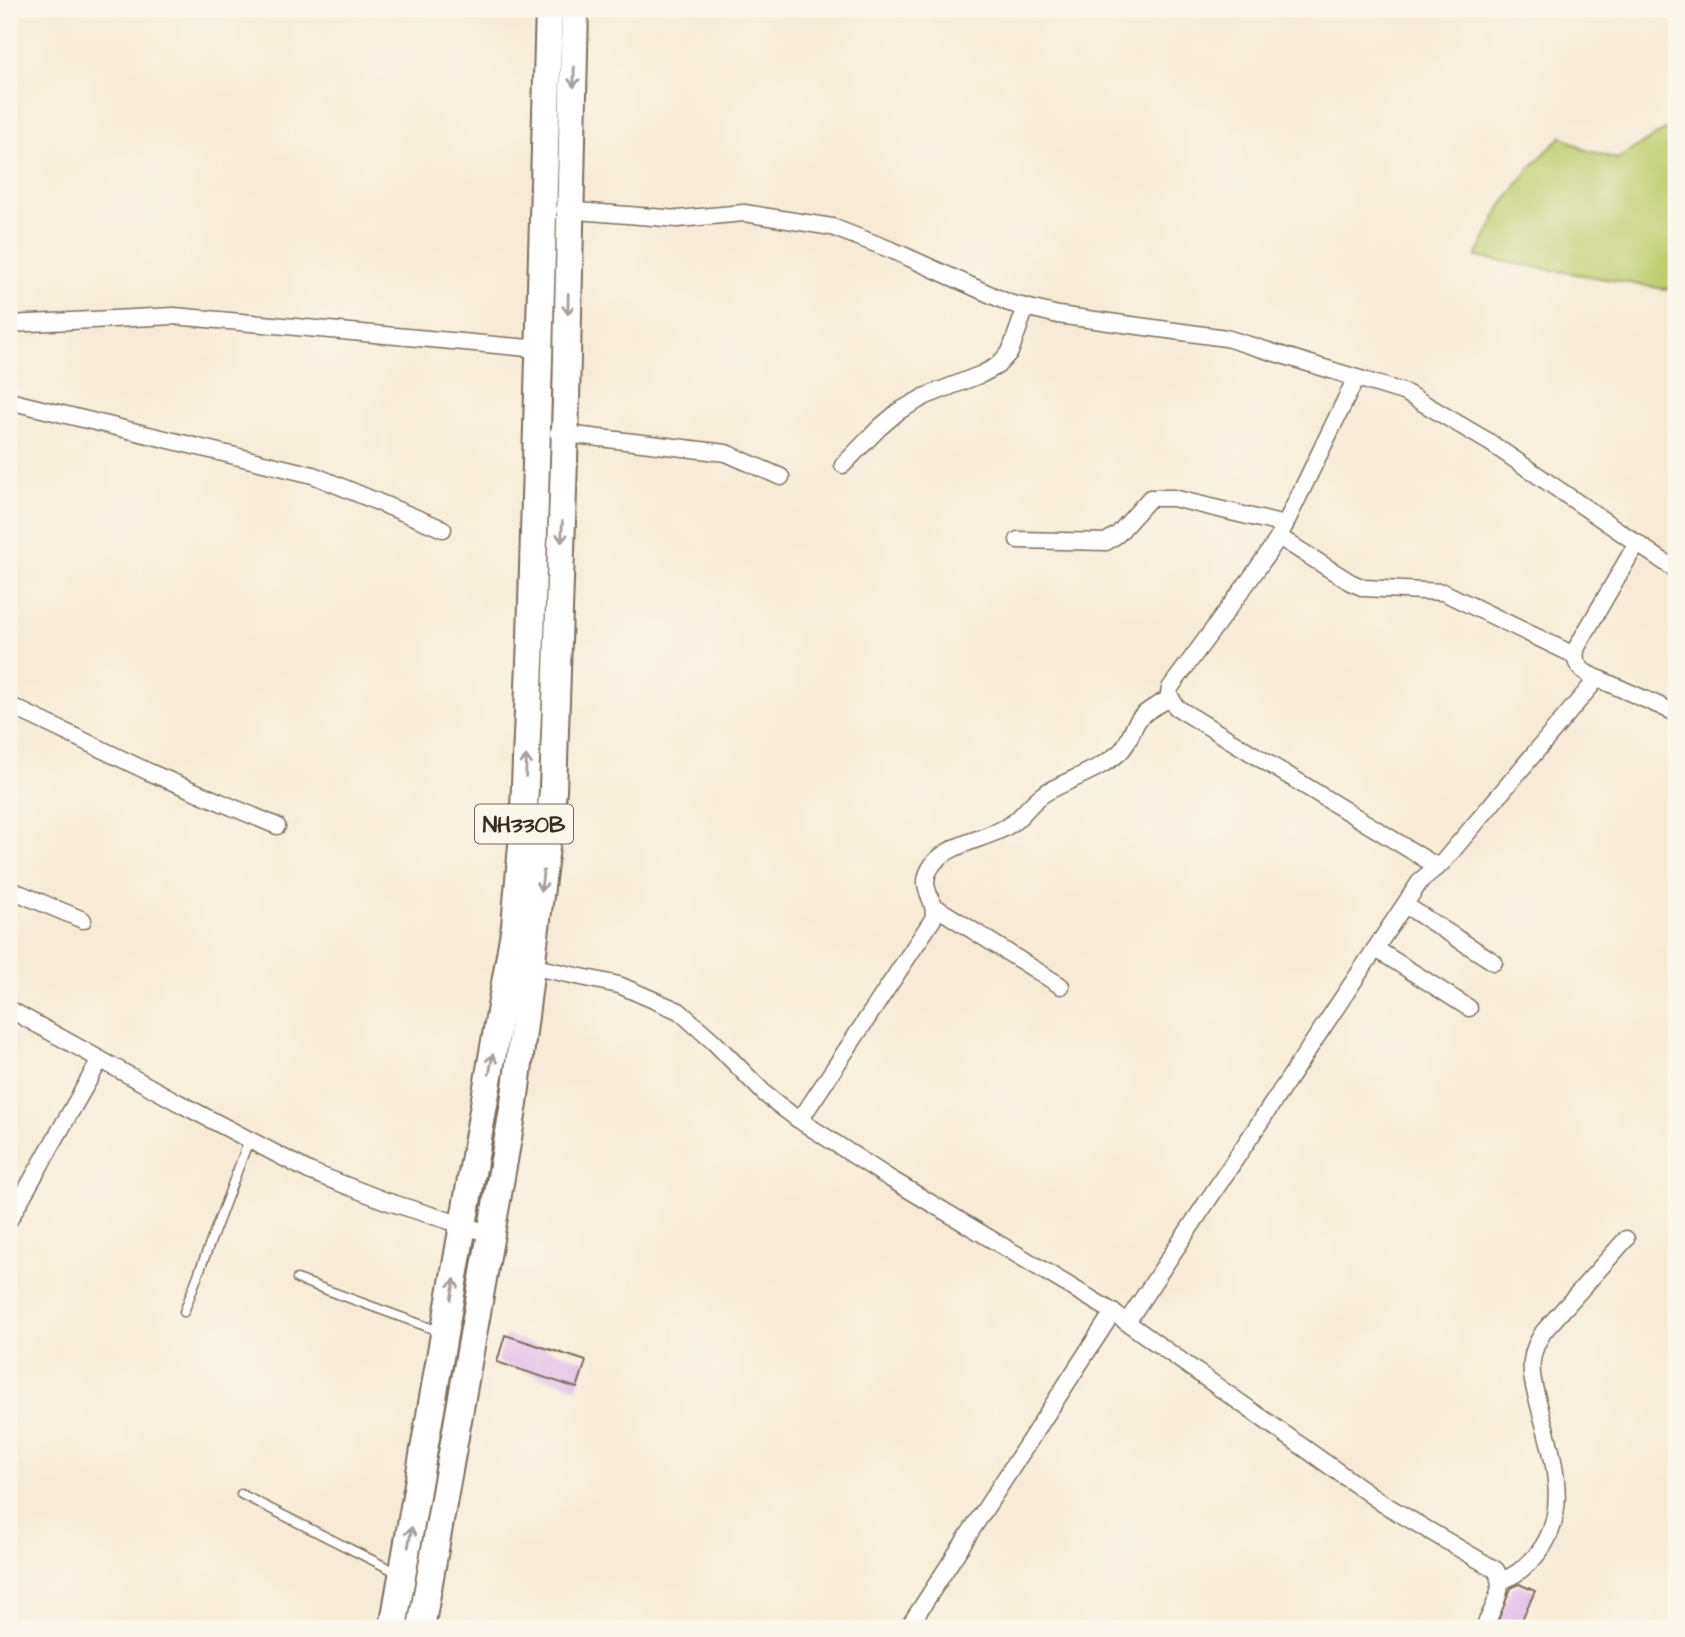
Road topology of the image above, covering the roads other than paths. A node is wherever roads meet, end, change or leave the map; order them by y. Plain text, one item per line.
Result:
1 (550, 9) edge
2 (575, 9) edge
3 (544, 209) junction
4 (570, 211) junction
5 (1026, 307) junction
6 (9, 324) edge
7 (540, 349) junction
8 (1356, 378) junction
9 (9, 401) edge
10 (537, 432) junction
11 (565, 434) junction
12 (844, 465) dead end
13 (781, 477) dead end
14 (443, 529) dead end
15 (1282, 531) junction
16 (1018, 540) dead end
17 (1637, 543) junction
18 (1676, 570) edge
19 (1574, 655) junction
20 (1598, 679) junction
21 (1170, 698) junction
22 (10, 709) edge
23 (1676, 713) edge
24 (277, 827) dead end
25 (1437, 867) junction
26 (9, 889) edge
27 (1405, 905) junction
28 (934, 906) junction
29 (83, 920) dead end
30 (1376, 949) junction
31 (1494, 962) dead end
32 (520, 965) junction
33 (1061, 986) dead end
34 (1469, 1008) dead end
35 (9, 1009) edge
36 (100, 1060) junction
37 (800, 1120) junction
38 (249, 1140) junction
39 (9, 1220) edge
40 (464, 1225) junction
41 (491, 1234) junction
42 (1626, 1239) dead end
43 (297, 1279) dead end
44 (184, 1312) dead end
45 (1120, 1317) junction
46 (445, 1333) junction
47 (241, 1494) dead end
48 (403, 1576) junction
49 (1500, 1582) junction
50 (393, 1628) edge
51 (421, 1628) edge
52 (908, 1628) edge
53 (1484, 1628) edge

1 - 3 highway, NH330B
2 -> 4 highway, NH330B
3 - 4 street
3 - 7 highway, NH330B
4 - 5 street
4 -> 11 highway, NH330B
5 - 8 street
5 - 12 street
6 - 7 street
7 - 10 highway, NH330B
8 - 15 street
8 - 17 street
9 - 14 street
10 - 11 street
32 -> 10 highway, NH330B
11 - 13 street
11 -> 32 highway, NH330B
15 - 16 street
15 - 19 street
15 - 21 street
17 - 18 street
17 - 19 street
19 - 20 street
20 - 23 street
20 - 25 street
21 - 25 street
21 - 28 street
22 - 24 street
25 - 27 street
26 - 29 street
27 - 30 street
27 - 31 street
28 - 33 street
28 - 37 street
30 - 34 street
30 - 45 street
32 - 37 street
40 -> 32 highway, NH330B
32 - 41 highway, NH330B
35 - 36 street
36 - 38 street
36 - 39 street
37 - 45 street
38 - 40 street
38 - 44 lane
40 - 41 street
46 -> 40 highway, NH330B
41 - 51 highway, NH330B
42 - 49 street
43 - 46 lane
45 - 49 street
45 - 52 street
48 -> 46 highway, NH330B
47 - 48 lane
48 - 50 highway, NH330B
49 - 53 street

